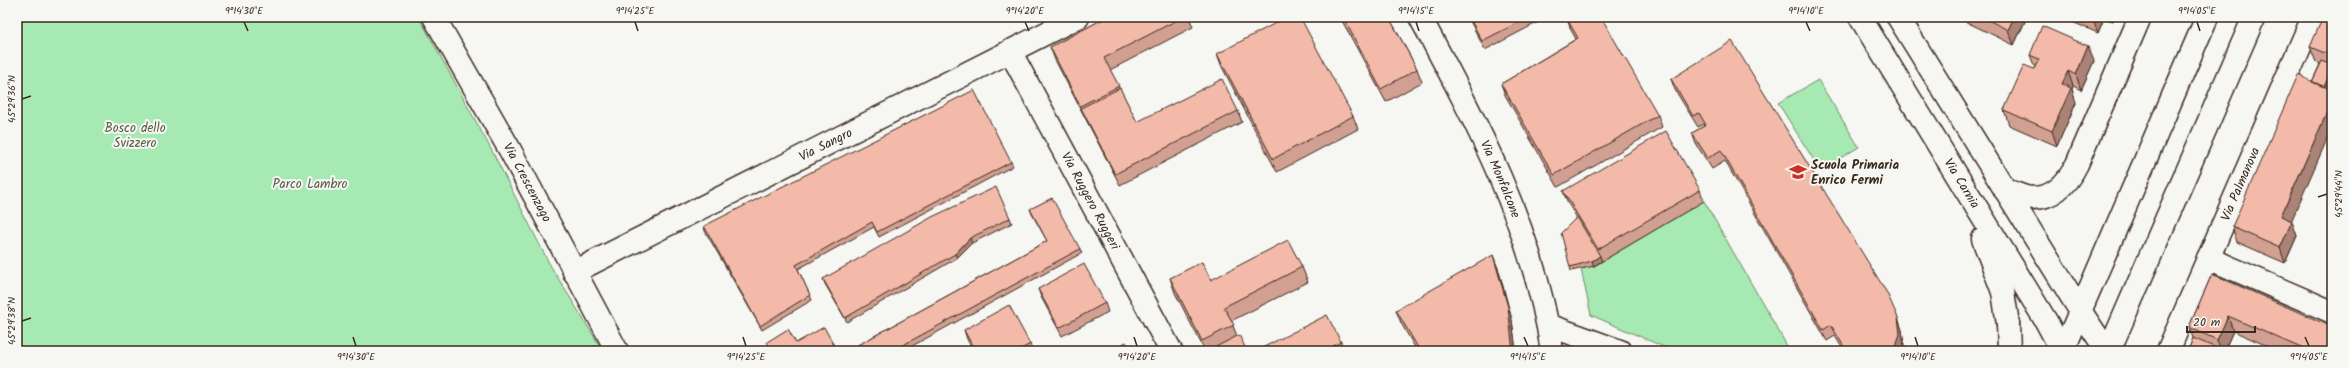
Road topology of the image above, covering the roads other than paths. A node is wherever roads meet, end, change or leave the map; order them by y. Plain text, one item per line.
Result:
1 (434, 17) edge
2 (1078, 17) edge
3 (1420, 17) edge
4 (1860, 17) edge
5 (1898, 17) edge
6 (2140, 17) edge
7 (2207, 17) edge
8 (2254, 17) edge
9 (2313, 17) edge
10 (1010, 51) junction
11 (1962, 184) junction
12 (2005, 190) junction
13 (2208, 258) junction
14 (574, 272) junction
15 (2080, 312) junction
16 (2332, 312) edge
17 (2008, 324) junction
18 (1548, 325) junction
19 (617, 351) edge
20 (1171, 351) edge
21 (1552, 351) edge
22 (1620, 351) edge
23 (2000, 351) edge
24 (2009, 351) edge
25 (2062, 351) edge
26 (2108, 351) edge
27 (2168, 351) edge

1 - 14 main road, Via Crescenzago
2 - 10 main road, Via Sangro
3 - 18 main road, Via Monfalcone
4 - 11 main road, Via Carnia
5 - 12 main road
6 - 12 main road
7 - 15 main road
8 - 26 main road
9 - 13 main road, Via Palmanova
10 - 14 main road, Via Sangro
10 - 20 main road, Via Ruggero Ruggeri
11 - 17 main road
11 - 25 main road, Via Carnia
12 - 15 main road
13 - 16 main road
13 - 27 main road, Via Palmanova
14 - 19 main road, Via Crescenzago
15 - 25 main road
15 - 26 main road
17 - 23 main road
17 - 24 main road
18 - 21 main road, Via Monfalcone
18 - 22 main road

